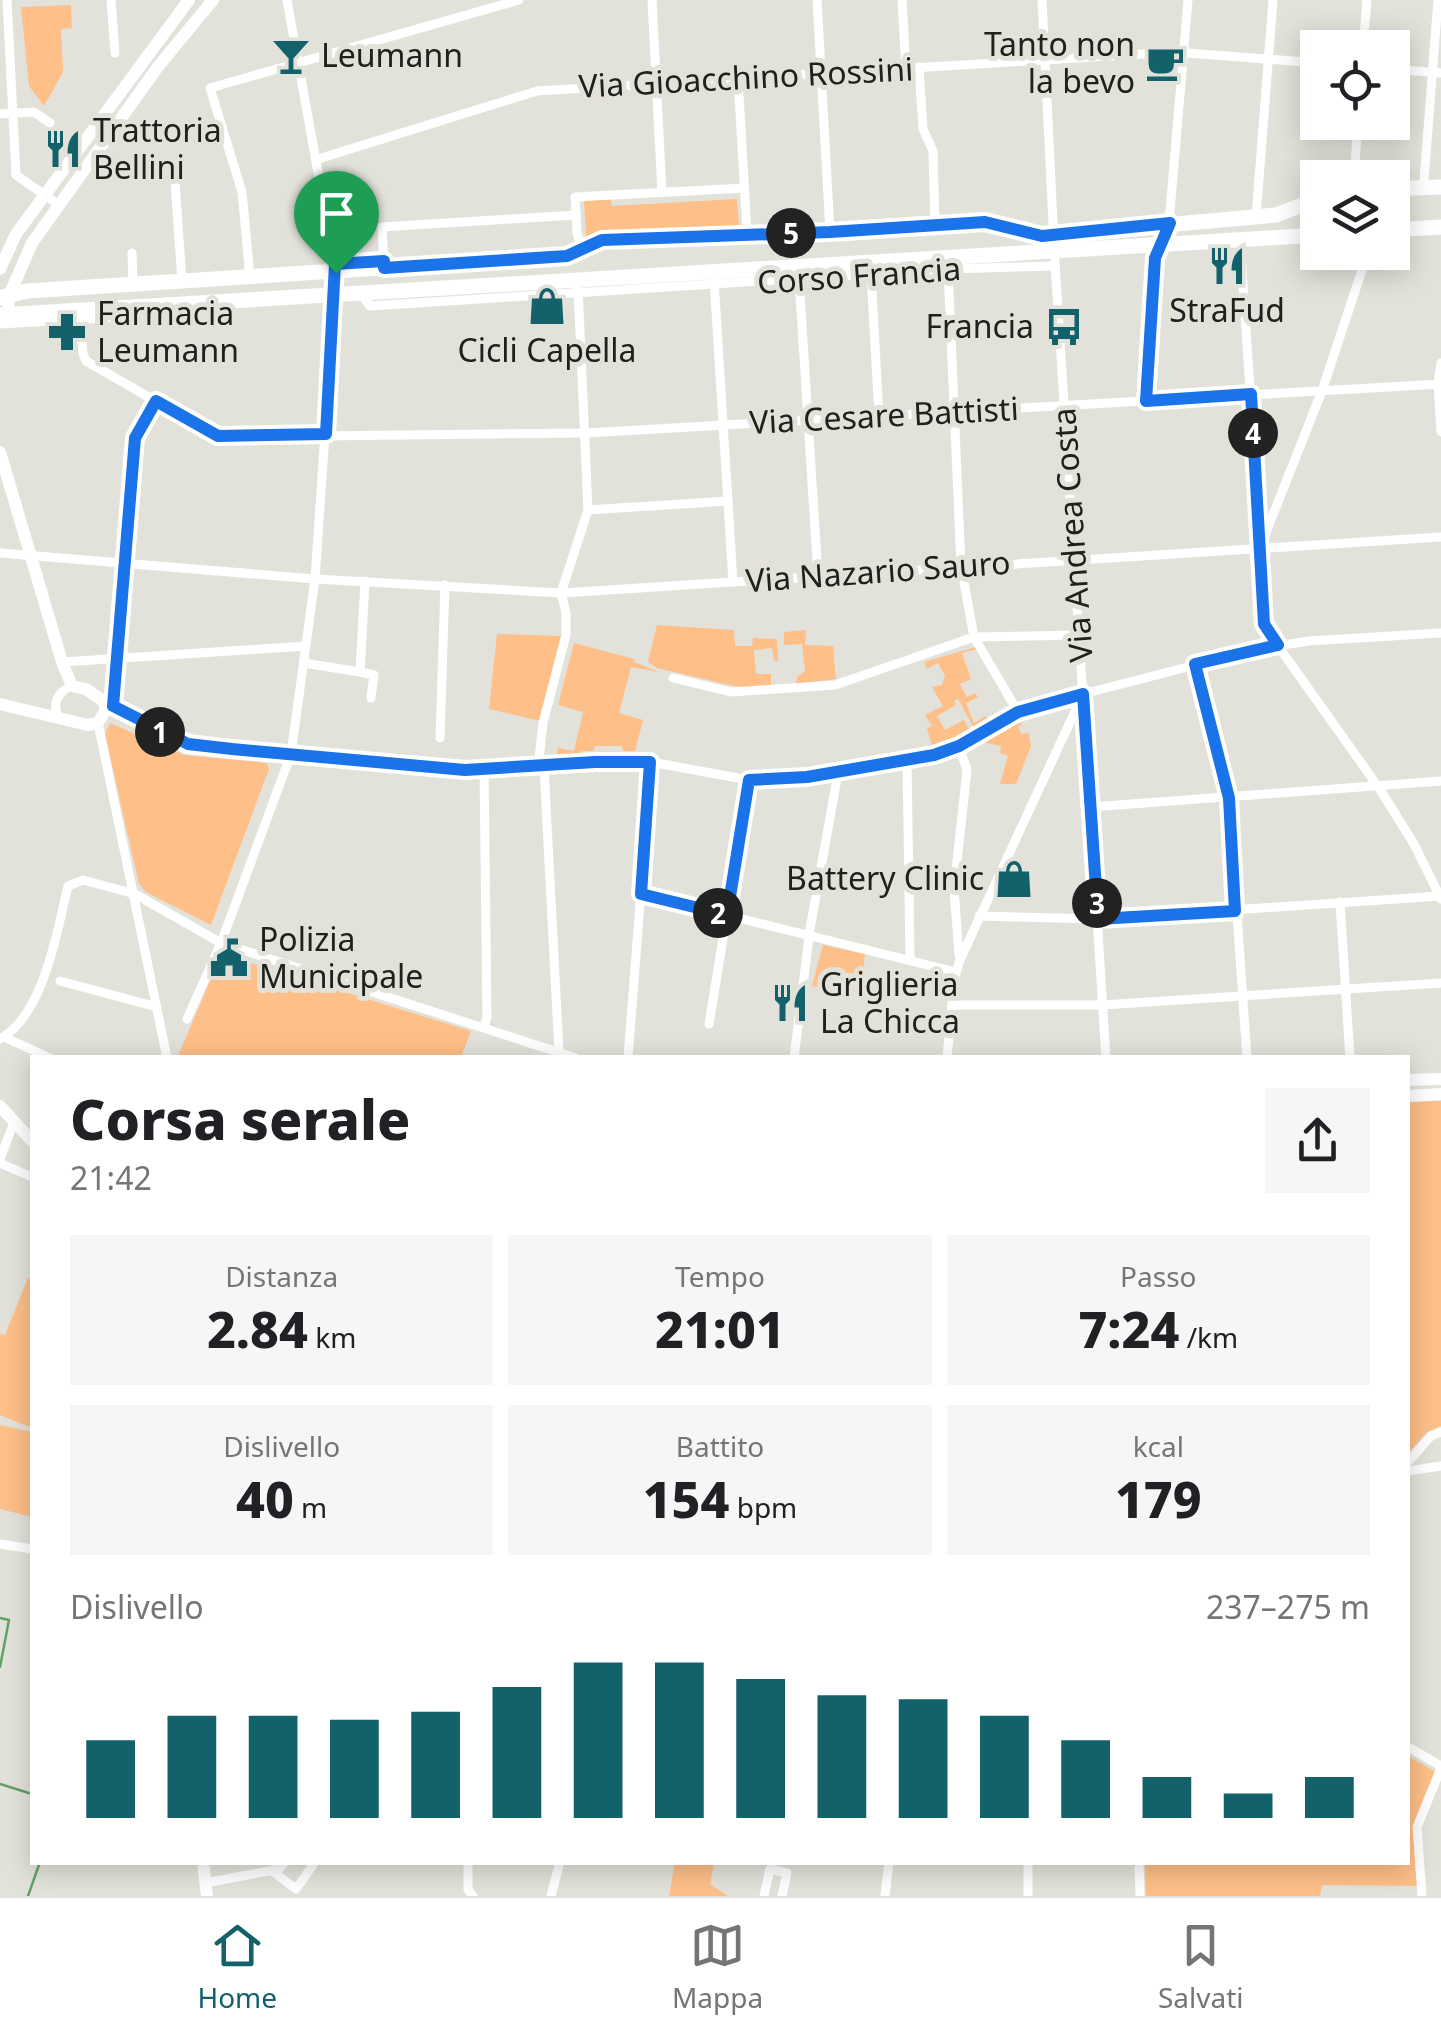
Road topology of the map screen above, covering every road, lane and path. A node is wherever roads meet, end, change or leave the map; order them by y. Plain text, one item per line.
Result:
1 (7, 0) edge
2 (111, 0) edge
3 (189, 0) edge
4 (213, 0) edge
5 (287, 0) edge
6 (519, 0) edge
7 (652, 0) edge
8 (818, 0) edge
9 (902, 0) edge
10 (1042, 0) edge
11 (1188, 0) edge
12 (1272, 0) edge
13 (1367, 0) edge
14 (1438, 0) edge
15 (1364, 30) edge
16 (1184, 52) junction
17 (115, 53) dead end
18 (1268, 58) junction
19 (299, 61) junction
20 (1300, 61) edge
21 (1045, 62) junction
22 (906, 68) junction
23 (919, 70) junction
24 (1410, 70) edge
25 (821, 72) junction
26 (1437, 72) edge
27 (738, 78) junction
28 (656, 83) junction
29 (13, 113) junction
30 (0, 114) edge
31 (50, 123) dead end
32 (1428, 133) junction
33 (1441, 134) edge
34 (318, 159) junction
35 (1424, 180) dead end
36 (174, 182) dead end
37 (1441, 187) edge
38 (745, 188) junction
39 (1410, 188) edge
40 (662, 192) junction
41 (44, 195) junction
42 (59, 205) junction
43 (1300, 205) edge
44 (576, 215) junction
45 (1256, 217) junction
46 (1170, 223) junction
47 (935, 225) junction
48 (1441, 227) edge
49 (1410, 229) edge
50 (830, 232) junction
51 (747, 233) junction
52 (1300, 236) edge
53 (1240, 240) junction
54 (1162, 245) junction
55 (582, 250) junction
56 (1054, 251) junction
57 (132, 253) dead end
58 (384, 264) junction
59 (947, 264) junction
60 (335, 268) junction
61 (0, 269) edge
62 (871, 269) junction
63 (1362, 270) edge
64 (798, 274) junction
65 (250, 278) junction
66 (714, 278) junction
67 (182, 281) junction
68 (133, 284) junction
69 (578, 286) junction
70 (333, 295) junction
71 (154, 306) junction
72 (3, 307) edge
73 (80, 320) junction
74 (1441, 363) edge
75 (1440, 384) edge
76 (1322, 390) junction
77 (1251, 394) junction
78 (156, 401) junction
79 (1146, 401) junction
80 (1065, 406) junction
81 (953, 412) junction
82 (879, 416) junction
83 (807, 420) junction
84 (723, 426) junction
85 (586, 432) junction
86 (1441, 432) edge
87 (326, 434) junction
88 (0, 452) edge
89 (728, 501) junction
90 (588, 510) junction
91 (1441, 536) edge
92 (1260, 548) junction
93 (0, 553) edge
94 (30, 556) junction
95 (1074, 560) junction
96 (123, 562) junction
97 (961, 566) junction
98 (818, 576) junction
99 (315, 579) junction
100 (365, 581) junction
101 (733, 582) junction
102 (445, 586) junction
103 (561, 592) junction
104 (1441, 633) edge
105 (1080, 635) junction
106 (974, 637) junction
107 (1278, 645) junction
108 (306, 646) junction
109 (117, 658) junction
110 (62, 662) junction
111 (304, 663) junction
112 (1195, 664) junction
113 (360, 672) junction
114 (673, 678) dead end
115 (72, 686) junction
116 (1083, 694) junction
117 (371, 698) dead end
118 (0, 704) edge
119 (109, 704) junction
120 (1018, 712) junction
121 (60, 719) junction
122 (98, 722) junction
123 (440, 738) dead end
124 (959, 746) junction
125 (291, 754) junction
126 (907, 760) junction
127 (650, 762) junction
128 (541, 767) junction
129 (484, 770) junction
130 (838, 772) junction
131 (749, 780) junction
132 (1441, 781) edge
133 (1379, 788) junction
134 (1229, 798) junction
135 (1090, 807) junction
136 (135, 894) junction
137 (641, 894) junction
138 (1440, 898) edge
139 (1340, 902) junction
140 (1235, 911) junction
141 (727, 915) junction
142 (979, 916) junction
143 (1098, 919) junction
144 (812, 935) junction
145 (221, 943) junction
146 (910, 958) junction
147 (960, 960) junction
148 (956, 972) junction
149 (60, 981) dead end
150 (1441, 983) edge
151 (1346, 988) junction
152 (1242, 996) junction
153 (1102, 1004) junction
154 (954, 1005) junction
155 (157, 1007) junction
156 (187, 1019) dead end
157 (709, 1024) dead end
158 (484, 1027) junction
159 (2, 1038) edge
160 (558, 1052) junction
161 (43, 1055) edge
162 (166, 1055) edge
163 (567, 1055) edge
164 (628, 1055) edge
165 (794, 1055) edge
166 (947, 1055) edge
167 (1106, 1055) edge
168 (1247, 1055) edge
169 (1350, 1055) edge
170 (1441, 1079) edge
171 (1410, 1080) edge
172 (1441, 1094) edge
173 (1410, 1096) edge
174 (0, 1106) edge
175 (14, 1122) junction
176 (30, 1139) edge
177 (0, 1161) edge
178 (30, 1175) edge
179 (1441, 1432) edge
180 (1410, 1460) edge
181 (1441, 1466) edge
182 (1410, 1472) edge
183 (0, 1544) edge
184 (30, 1549) edge
185 (1410, 1748) edge
186 (1441, 1767) edge
187 (202, 1865) edge
188 (283, 1865) edge
189 (313, 1865) edge
190 (468, 1865) edge
191 (559, 1865) edge
192 (889, 1865) edge
193 (1028, 1865) edge
194 (1139, 1865) edge
195 (272, 1871) junction
196 (206, 1890) edge
197 (473, 1896) edge
198 (551, 1896) edge
199 (764, 1896) edge
200 (782, 1896) edge
201 (885, 1896) edge
202 (1028, 1896) edge
203 (1140, 1896) edge
204 (1422, 1896) edge

1 - 29 street
2 - 17 street
3 - 41 street
4 - 42 street
5 - 19 street
6 - 19 street
7 - 28 street
8 - 25 street
9 - 22 street
10 - 21 street, Via Andrea Costa
11 - 16 street
12 - 18 street
13 - 15 street
14 - 26 street
16 - 18 street, Via Gioacchino Rossini
16 - 21 street, Via Gioacchino Rossini
16 - 46 street
18 - 20 street, Via Gioacchino Rossini
18 - 45 street
19 - 34 street
19 - 65 street
21 - 23 street, Via Gioacchino Rossini
21 - 56 street, Via Andrea Costa
22 - 23 street, Via Gioacchino Rossini
22 - 25 street, Via Gioacchino Rossini
23 - 47 street, Corso Francia
24 - 26 street
25 - 27 street, Via Gioacchino Rossini
25 - 50 street
26 - 32 street
27 - 28 street, Via Gioacchino Rossini
27 - 38 street
28 - 34 street, Via Gioacchino Rossini
28 - 40 street
29 - 30 street
29 - 31 street
29 - 41 street
32 - 33 street
32 - 35 street
34 - 60 street
36 - 67 street
37 - 39 main road
38 - 40 street
38 - 51 street
40 - 44 street
41 - 42 street
41 - 61 street
42 - 72 street
43 - 45 main road, Corso Francia
44 - 55 street
44 - 58 street
45 - 46 main road, Corso Francia
46 - 54 street
46 - 56 main road, Corso Francia
47 - 50 main road, Corso Francia
47 - 56 main road, Corso Francia
48 - 49 main road
50 - 51 main road, Corso Francia
51 - 55 main road, Corso Francia
52 - 53 main road, Corso Francia
53 - 54 main road, Corso Francia
53 - 77 street
54 - 56 main road, Corso Francia
54 - 79 street
55 - 58 main road, Corso Francia
56 - 59 main road, Corso Francia
56 - 80 street, Via Andrea Costa
57 - 68 street
58 - 60 main road, Corso Francia
59 - 62 main road, Corso Francia
59 - 81 street
60 - 65 main road, Corso Francia
60 - 70 street
62 - 64 main road, Corso Francia
62 - 82 street
63 - 76 street
64 - 66 main road, Corso Francia
64 - 83 street
65 - 67 main road, Corso Francia
66 - 69 main road, Corso Francia
66 - 84 street
67 - 68 main road, Corso Francia
68 - 72 main road, Corso Francia
69 - 70 main road, Corso Francia
69 - 85 street
70 - 71 main road, Corso Francia
70 - 87 street
71 - 72 main road, Corso Francia
71 - 73 street, Corso Francia
72 - 73 street, Corso Francia
73 - 78 street, Via Cesare Battisti
74 - 75 street
75 - 76 street, Via Cesare Battisti
75 - 86 street
76 - 77 street, Via Cesare Battisti
76 - 92 street
77 - 79 street, Via Cesare Battisti
77 - 92 street
78 - 87 street, Via Cesare Battisti
78 - 96 street
79 - 80 street, Via Cesare Battisti
80 - 81 street, Via Cesare Battisti
80 - 95 street, Via Andrea Costa
81 - 82 street, Via Cesare Battisti
81 - 97 street
82 - 83 street, Via Cesare Battisti
83 - 84 street, Via Cesare Battisti
83 - 98 street
84 - 85 street, Via Cesare Battisti
84 - 89 street
85 - 87 street, Via Cesare Battisti
85 - 90 street
87 - 99 street
88 - 94 street
89 - 90 street
89 - 101 street
90 - 103 street
91 - 92 street, Via Nazario Sauro
92 - 95 street, Via Nazario Sauro
92 - 107 street
93 - 94 street, Via Nazario Sauro
94 - 96 street, Via Nazario Sauro
94 - 110 street
95 - 97 street, Via Nazario Sauro
95 - 105 street, Via Andrea Costa
96 - 99 street, Via Nazario Sauro
96 - 109 street
97 - 98 street, Via Nazario Sauro
97 - 106 street
98 - 101 street, Via Nazario Sauro
99 - 100 street, Via Nazario Sauro
99 - 108 street
100 - 102 street, Via Nazario Sauro
100 - 113 street
101 - 103 street, Via Nazario Sauro
102 - 103 street, Via Nazario Sauro
102 - 123 street
103 - 128 street
104 - 107 street
105 - 106 street
105 - 116 street, Via Andrea Costa
106 - 114 street
106 - 120 street
107 - 112 street
107 - 133 street
108 - 109 street
108 - 111 street
109 - 110 street
109 - 119 street
110 - 115 street
111 - 113 street
111 - 125 street
112 - 116 street
112 - 134 street
113 - 117 street
115 - 119 street
115 - 121 street
116 - 120 street
116 - 135 street, Via Andrea Costa
116 - 142 street
118 - 121 street
119 - 122 street
119 - 125 street
120 - 124 street
121 - 122 street
122 - 136 street
124 - 126 street
124 - 147 street
125 - 129 street
125 - 145 street
126 - 130 street
126 - 146 street
127 - 128 street
127 - 131 street
127 - 137 street
128 - 129 street
128 - 160 street
129 - 158 street
130 - 131 street
130 - 144 street
131 - 141 street
132 - 133 street
133 - 134 street
133 - 138 street
134 - 135 street
134 - 140 street
135 - 143 street, Via Andrea Costa
136 - 145 street
136 - 155 street
136 - 159 street
137 - 141 street
137 - 164 street
138 - 139 street
139 - 140 street
139 - 151 street
140 - 143 street
140 - 152 street
141 - 144 street
141 - 157 street
142 - 143 street
142 - 147 street
143 - 153 street, Via Andrea Costa
144 - 146 street
144 - 165 street
145 - 156 street
145 - 158 street
146 - 148 street
147 - 148 street
148 - 154 street
149 - 155 street
150 - 151 street
151 - 152 street
151 - 169 street
152 - 153 street
152 - 168 street
153 - 154 street
153 - 167 street, Via Andrea Costa
154 - 166 street
155 - 162 street
158 - 160 street
159 - 161 street
160 - 163 street
170 - 171 street
172 - 173 street
174 - 175 street
175 - 176 street
175 - 177 street
177 - 178 street
179 - 180 street
181 - 182 street
183 - 184 street
185 - 186 street
186 - 204 street
187 - 196 street
188 - 195 street
189 - 195 street
190 - 197 street
191 - 198 street
192 - 201 street
193 - 202 street
194 - 203 street
195 - 196 street
199 - 200 street

